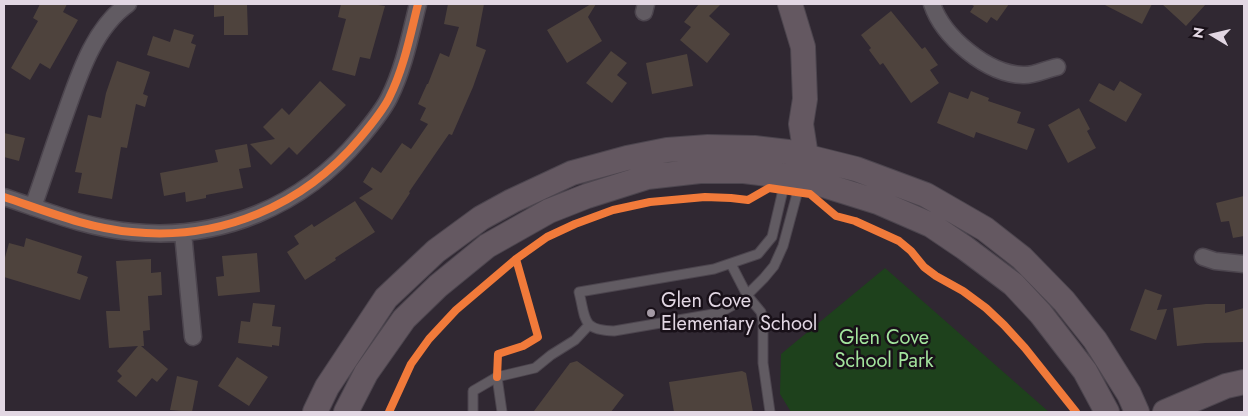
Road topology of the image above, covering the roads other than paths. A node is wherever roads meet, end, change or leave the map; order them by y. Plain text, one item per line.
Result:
1 (128, 4) edge
2 (418, 4) edge
3 (790, 4) edge
4 (932, 4) edge
5 (1057, 67) dead end
6 (795, 165) junction
7 (4, 197) edge
8 (33, 207) junction
9 (183, 233) junction
10 (1203, 257) dead end
11 (731, 264) junction
12 (1244, 264) edge
13 (747, 295) junction
14 (589, 325) junction
15 (193, 337) dead end
16 (497, 377) junction
17 (1244, 382) edge
18 (315, 412) edge
19 (346, 412) edge
20 (473, 412) edge
21 (502, 412) edge
22 (770, 412) edge
23 (1108, 412) edge
24 (1137, 412) edge
25 (1165, 412) edge

1 - 8 street
2 - 9 street
3 - 6 main road
4 - 5 street
6 - 11 lane
6 - 13 lane
6 - 18 main road
6 - 19 main road
6 - 23 main road
6 - 24 main road
7 - 8 street
8 - 9 street
9 - 15 street
10 - 12 street
11 - 13 lane
11 - 14 lane
13 - 14 lane
13 - 22 lane
14 - 16 lane
16 - 20 lane
16 - 21 lane
17 - 25 main road

